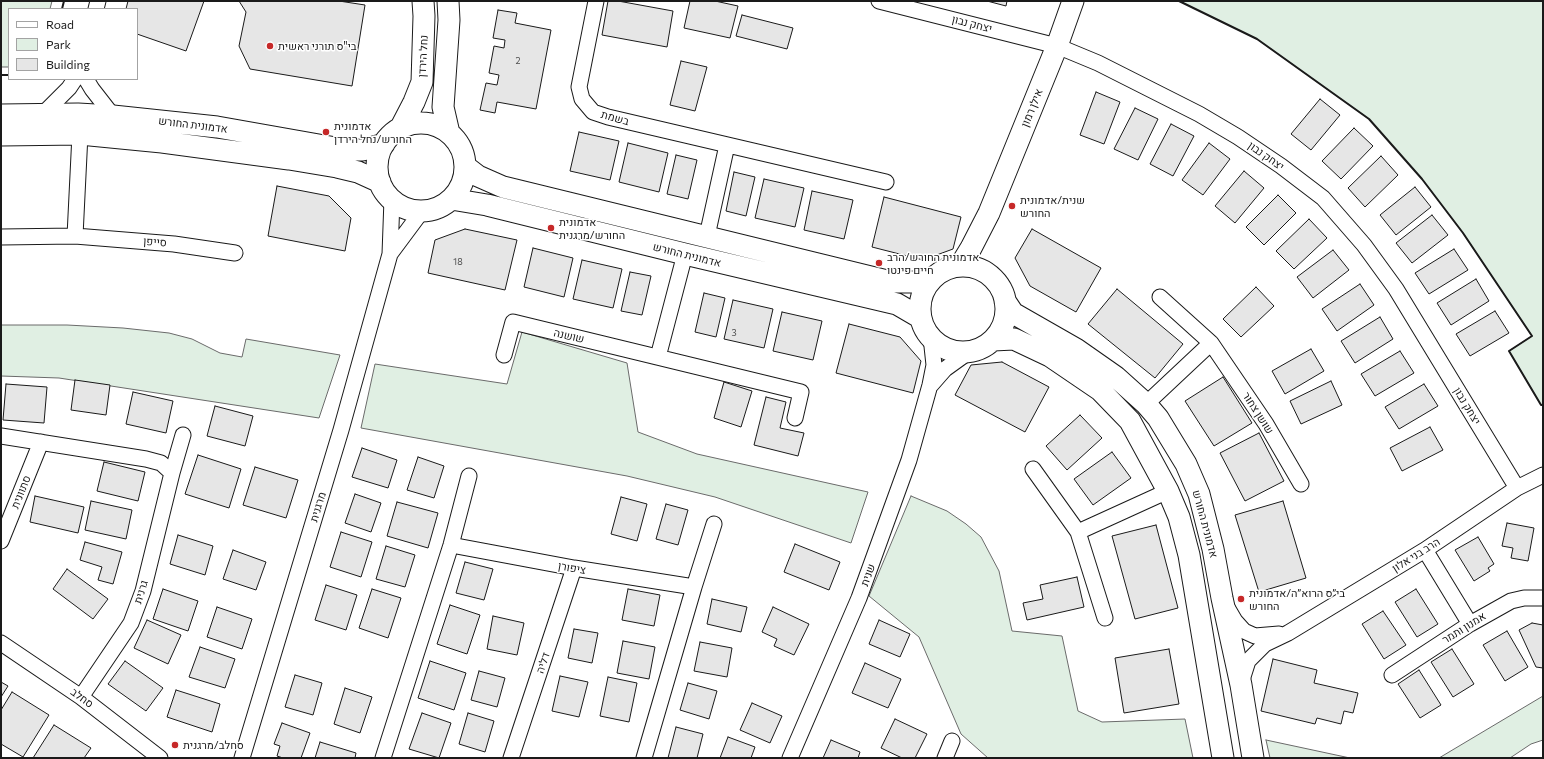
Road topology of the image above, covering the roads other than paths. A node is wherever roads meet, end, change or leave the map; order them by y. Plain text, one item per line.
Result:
1 (423, 1) edge
2 (448, 1) edge
3 (596, 1) edge
4 (879, 1) edge
5 (1073, 1) edge
6 (1057, 46) junction
7 (74, 80) edge
8 (87, 80) edge
9 (43, 114) junction
10 (1, 115) edge
11 (113, 116) junction
12 (400, 129) junction
13 (80, 134) junction
14 (449, 134) junction
15 (1, 135) edge
16 (384, 144) junction
17 (727, 145) junction
18 (465, 166) junction
19 (380, 182) junction
20 (886, 182) dead end
21 (392, 199) junction
22 (451, 200) junction
23 (422, 211) junction
24 (988, 213) junction
25 (75, 236) junction
26 (707, 236) junction
27 (1, 237) edge
28 (235, 253) dead end
29 (390, 254) junction
30 (685, 254) junction
31 (960, 266) junction
32 (989, 275) junction
33 (929, 282) junction
34 (1160, 297) dead end
35 (1005, 302) junction
36 (921, 318) junction
37 (931, 337) junction
38 (993, 340) junction
39 (1211, 343) junction
40 (970, 351) junction
41 (504, 355) dead end
42 (658, 357) junction
43 (930, 385) junction
44 (1146, 404) junction
45 (795, 418) dead end
46 (183, 435) dead end
47 (1, 436) edge
48 (41, 442) junction
49 (1033, 469) dead end
50 (172, 473) junction
51 (1543, 475) edge
52 (469, 476) dead end
53 (1301, 484) dead end
54 (1517, 488) junction
55 (1168, 491) junction
56 (714, 524) dead end
57 (1078, 532) junction
58 (1, 541) edge
59 (451, 545) junction
60 (1425, 550) junction
61 (574, 568) junction
62 (694, 587) junction
63 (1222, 598) junction
64 (1543, 598) edge
65 (1105, 618) dead end
66 (1470, 624) junction
67 (1288, 633) junction
68 (1, 642) edge
69 (1392, 675) dead end
70 (1241, 685) junction
71 (81, 697) junction
72 (952, 741) dead end
73 (160, 758) edge
74 (242, 758) edge
75 (384, 758) edge
76 (511, 758) edge
77 (644, 758) edge
78 (790, 758) edge
79 (945, 758) edge
80 (1223, 758) edge
81 (1253, 758) edge

1 - 12 street, נחל הירדן
2 - 14 street
3 - 17 street, בשמת
4 - 6 street, יצחק נבון
5 - 6 street, אילן רמון
6 - 24 street, אילן רמון
6 - 54 street, יצחק נבון
7 - 9 street
8 - 11 street
9 - 10 street, אדמונית החורש
9 - 11 street, אדמונית החורש
11 - 16 street, אדמונית החורש
12 - 14 street
12 - 16 street
13 - 15 street, אדמונית החורש
13 - 19 street, אדמונית החורש
13 - 25 street
14 - 18 street
16 - 19 street
17 - 20 street, בשמת
17 - 26 street
18 - 22 street
18 - 26 street, אדמונית החורש
19 - 21 street
21 - 23 street
21 - 29 street, מרגנית
22 - 23 street
22 - 30 street, אדמונית החורש
23 - 29 street, מרגנית
24 - 31 street, אילן רמון
24 - 32 street, אילן רמון
25 - 27 street, סייפן
25 - 28 street, סייפן
26 - 33 street, אדמונית החורש
29 - 74 street, מרגנית
30 - 36 street, אדמונית החורש
30 - 42 street
31 - 32 street
31 - 33 street
32 - 35 street
33 - 36 street
34 - 39 street, שושן צחור
35 - 38 street
35 - 44 street, אדמונית החורש
36 - 37 street
37 - 40 street
37 - 43 street, שנית
38 - 40 street
38 - 55 street
39 - 44 street
39 - 53 street, שושן צחור
40 - 43 street, שנית
41 - 42 street, שושנה
42 - 45 street, שושנה
43 - 78 street, שנית
44 - 63 street, אדמונית החורש
46 - 50 street, גרנית
47 - 48 street
48 - 50 street
48 - 58 street, סתוונית
49 - 57 street
50 - 71 street, גרנית
51 - 54 street, הרב בני אלון
52 - 59 street
54 - 60 street, הרב בני אלון
55 - 57 street
55 - 80 street
56 - 62 street
57 - 65 street
59 - 61 street, ציפורן
59 - 75 street
60 - 66 street
60 - 67 street, הרב בני אלון
61 - 62 street, ציפורן
61 - 76 street, דליה
62 - 77 street
63 - 67 street, הרב בני אלון
63 - 70 street, אדמונית החורש
64 - 66 street, אמנון ותמר
66 - 69 street, אמנון ותמר
67 - 70 street, הרב בני אלון
68 - 71 street, סחלב
70 - 81 street, אדמונית החורש
71 - 73 street, סחלב
72 - 79 street

